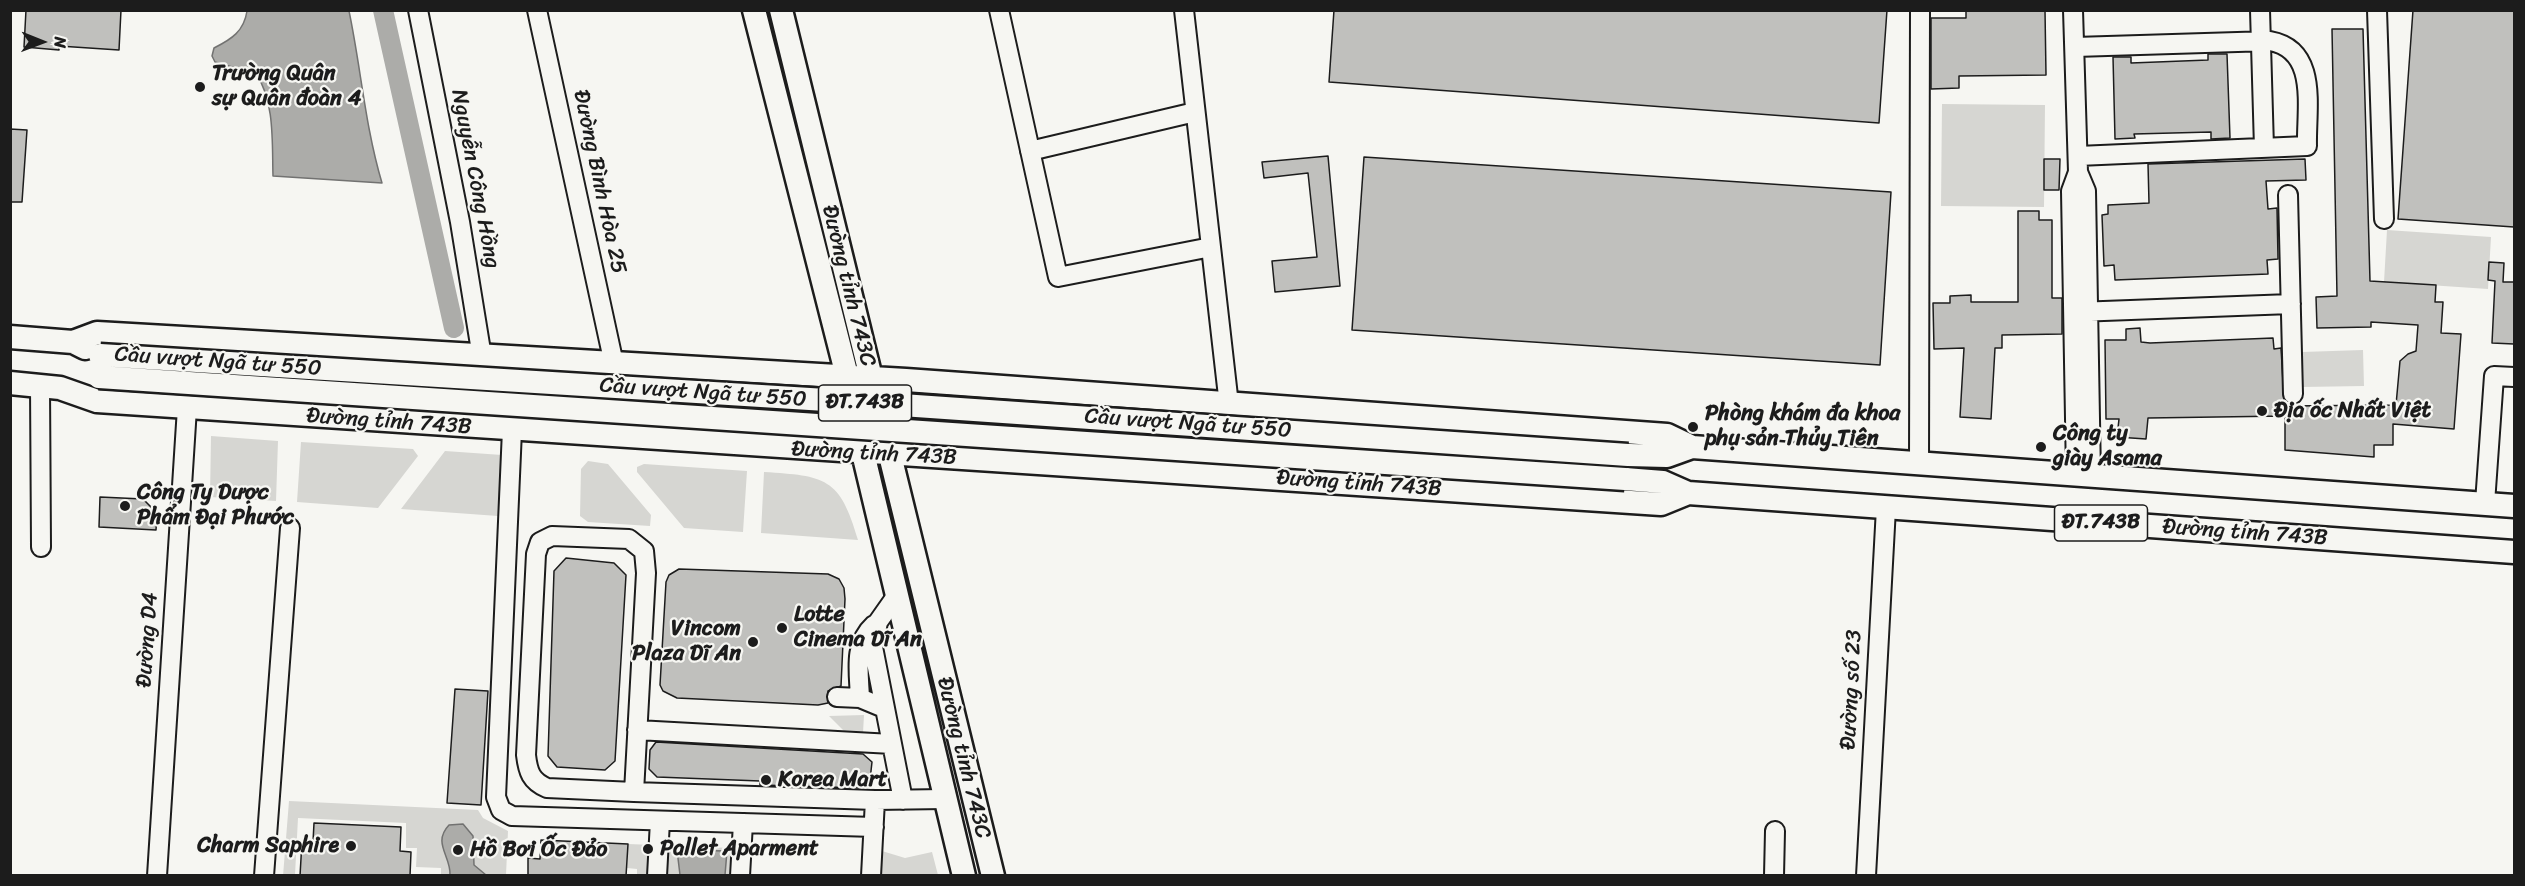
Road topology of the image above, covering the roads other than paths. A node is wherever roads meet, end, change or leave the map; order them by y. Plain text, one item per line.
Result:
1 (418, 10) edge
2 (537, 10) edge
3 (754, 10) edge
4 (781, 10) edge
5 (1184, 10) edge
6 (1920, 10) edge
7 (2073, 10) edge
8 (2260, 10) edge
9 (2377, 10) edge
10 (1002, 11) edge
11 (2260, 42) junction
12 (2074, 47) junction
13 (1196, 112) junction
14 (2264, 148) junction
15 (1030, 151) junction
16 (2078, 164) junction
17 (2288, 195) dead end
18 (2384, 219) dead end
19 (1211, 248) junction
20 (2291, 304) junction
21 (2081, 312) junction
22 (10, 337) edge
23 (73, 342) junction
24 (482, 357) junction
25 (614, 364) junction
26 (100, 366) junction
27 (847, 376) junction
28 (2514, 377) edge
29 (870, 378) junction
30 (10, 383) edge
31 (50, 387) junction
32 (2293, 394) dead end
33 (1230, 405) junction
34 (188, 408) junction
35 (512, 430) junction
36 (1692, 447) junction
37 (863, 453) junction
38 (888, 454) junction
39 (1628, 455) joint
40 (1919, 462) junction
41 (2084, 475) junction
42 (1625, 479) joint
43 (1688, 493) junction
44 (2485, 503) junction
45 (2514, 506) edge
46 (1886, 508) junction
47 (290, 528) dead end
48 (41, 547) dead end
49 (2514, 552) edge
50 (897, 595) junction
51 (878, 622) junction
52 (837, 698) dead end
53 (860, 699) junction
54 (884, 708) junction
55 (637, 730) junction
56 (892, 744) junction
57 (634, 792) junction
58 (972, 792) junction
59 (945, 799) junction
60 (875, 800) junction
61 (903, 800) junction
62 (660, 821) junction
63 (743, 823) junction
64 (874, 827) junction
65 (1775, 831) dead end
66 (157, 876) edge
67 (264, 876) edge
68 (657, 876) edge
69 (740, 876) edge
70 (871, 876) edge
71 (964, 876) edge
72 (993, 876) edge
73 (1774, 876) edge
74 (1866, 876) edge

1 - 24 street, Nguyễn Công Hồng
2 - 25 street, Đường Bình Hòa 25
3 - 27 main road, Đường tỉnh 743C
4 - 29 main road, Đường tỉnh 743C
5 - 13 street
6 - 40 street
7 - 12 street
8 - 11 street
9 - 18 street
10 - 15 street
11 - 12 street
11 - 14 street
11 - 14 street
12 - 16 street
13 - 15 street
13 - 19 street
14 - 16 street
15 - 19 street
16 - 21 street
17 - 20 street
19 - 33 street
20 - 21 street
20 - 32 street
21 - 41 street
22 - 23 main road, Đường tỉnh 743B / ĐT.743B
23 - 24 main road, Đường tỉnh 743B / ĐT.743B
23 - 26 main road, Đường tỉnh 743B / ĐT.743B
24 - 25 main road, Đường tỉnh 743B / ĐT.743B
25 - 27 main road, Đường tỉnh 743B / ĐT.743B
26 - 31 main road, Đường tỉnh 743B / ĐT.743B
26 - 39 main road, Cầu vượt Ngã tư 550 / ĐT.743B, bridge
26 - 42 main road, Cầu vượt Ngã tư 550 / ĐT.743B, bridge
27 - 29 main road, Đường tỉnh 743B / ĐT.743B
27 - 37 main road, Đường tỉnh 743C
28 - 44 street
29 - 33 main road, Đường tỉnh 743B / ĐT.743B
29 - 38 main road, Đường tỉnh 743C
30 - 31 main road, Đường tỉnh 743B / ĐT.743B
31 - 34 main road, Đường tỉnh 743B / ĐT.743B
31 - 48 street
33 - 36 main road, Đường tỉnh 743B / ĐT.743B
34 - 35 main road, Đường tỉnh 743B / ĐT.743B
34 - 66 street, Đường D4
35 - 37 main road, Đường tỉnh 743B / ĐT.743B
35 - 62 street
36 - 39 main road, Đường tỉnh 743B / ĐT.743B
36 - 40 main road, Đường tỉnh 743B / ĐT.743B
37 - 38 main road, Đường tỉnh 743B / ĐT.743B
37 - 50 main road, Đường tỉnh 743C
38 - 43 main road, Đường tỉnh 743B / ĐT.743B
38 - 58 main road, Đường tỉnh 743C
40 - 41 main road, Đường tỉnh 743B / ĐT.743B
41 - 44 main road, Đường tỉnh 743B / ĐT.743B
42 - 43 main road, Đường tỉnh 743B / ĐT.743B
43 - 46 main road, Đường tỉnh 743B / ĐT.743B
44 - 45 main road, Đường tỉnh 743B / ĐT.743B
46 - 49 main road, Đường tỉnh 743B / ĐT.743B
46 - 74 street, Đường số 23
47 - 67 street
50 - 51 street
50 - 59 main road, Đường tỉnh 743C
51 - 53 street
51 - 54 street
52 - 53 street
53 - 54 street
54 - 56 street
55 - 56 street
55 - 57 street
55 - 57 street
56 - 61 street
57 - 60 street
58 - 59 main road
58 - 72 main road, Đường tỉnh 743C
59 - 61 street
59 - 71 main road, Đường tỉnh 743C
60 - 61 street
60 - 64 street
62 - 63 street
62 - 68 street
63 - 64 street
63 - 69 street
64 - 70 street
65 - 73 street

